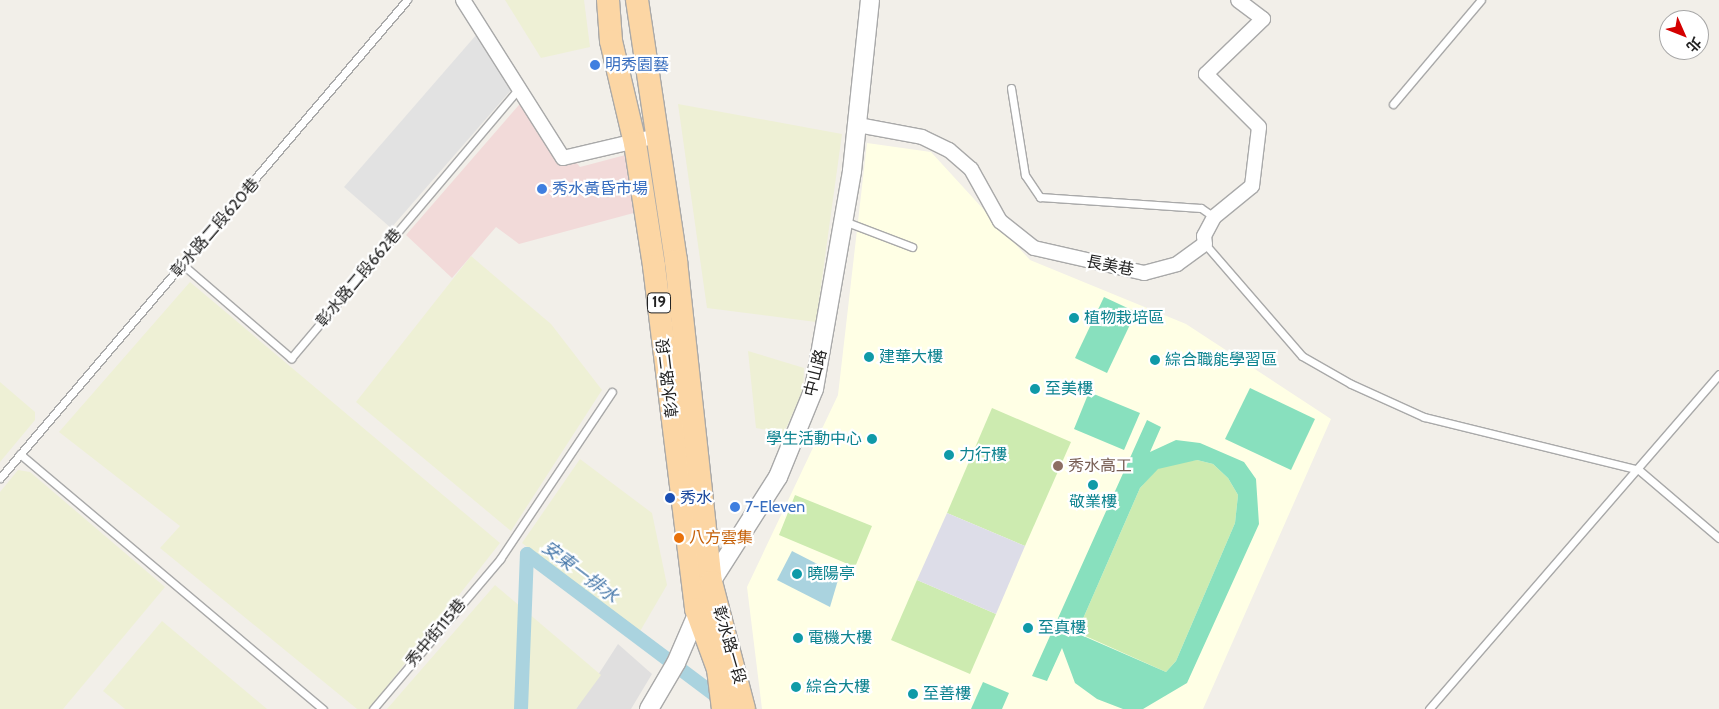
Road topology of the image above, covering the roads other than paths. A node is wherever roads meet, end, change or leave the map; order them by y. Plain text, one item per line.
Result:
1 (407, 0) edge
2 (463, 0) edge
3 (608, 0) edge
4 (637, 0) edge
5 (870, 0) edge
6 (1238, 0) edge
7 (1482, 0) edge
8 (519, 88) junction
9 (1012, 88) dead end
10 (1393, 104) dead end
11 (858, 125) junction
12 (657, 136) junction
13 (635, 143) junction
14 (1214, 218) junction
15 (844, 221) junction
16 (1205, 244) junction
17 (912, 247) dead end
18 (665, 264) junction
19 (183, 265) junction
20 (1719, 374) edge
21 (612, 392) dead end
22 (20, 454) junction
23 (1639, 470) junction
24 (0, 478) edge
25 (1719, 538) edge
26 (711, 582) junction
27 (696, 609) junction
28 (323, 709) edge
29 (373, 709) edge
30 (649, 709) edge
31 (724, 709) edge
32 (744, 709) edge
33 (1429, 709) edge

1 - 19 lane, 彰水路二段620巷
2 - 8 street
3 - 13 main road, 彰水路二段 / 19
4 - 12 main road, 彰水路二段 / 19
5 - 11 street, 中山路
6 - 14 street
7 - 10 lane
8 - 13 street
8 - 19 lane, 彰水路二段662巷
9 - 14 lane
11 - 15 street, 中山路
11 - 16 street, 長美巷
12 - 13 street
12 - 18 main road, 彰水路二段 / 19
13 - 18 main road, 彰水路二段 / 19
14 - 16 street
15 - 17 lane
15 - 26 street, 中山路
16 - 23 lane
18 - 26 main road, 彰水路二段 / 19
18 - 27 main road, 彰水路二段 / 19
19 - 22 lane, 彰水路二段620巷
20 - 23 lane
21 - 29 lane, 秀中街115巷
22 - 24 lane, 彰水路二段620巷
22 - 28 lane
23 - 25 lane
23 - 33 lane
26 - 27 street, 中山路
26 - 32 main road, 彰水路一段 / 19
27 - 30 street, 中山路
27 - 31 main road, 彰水路一段 / 19

